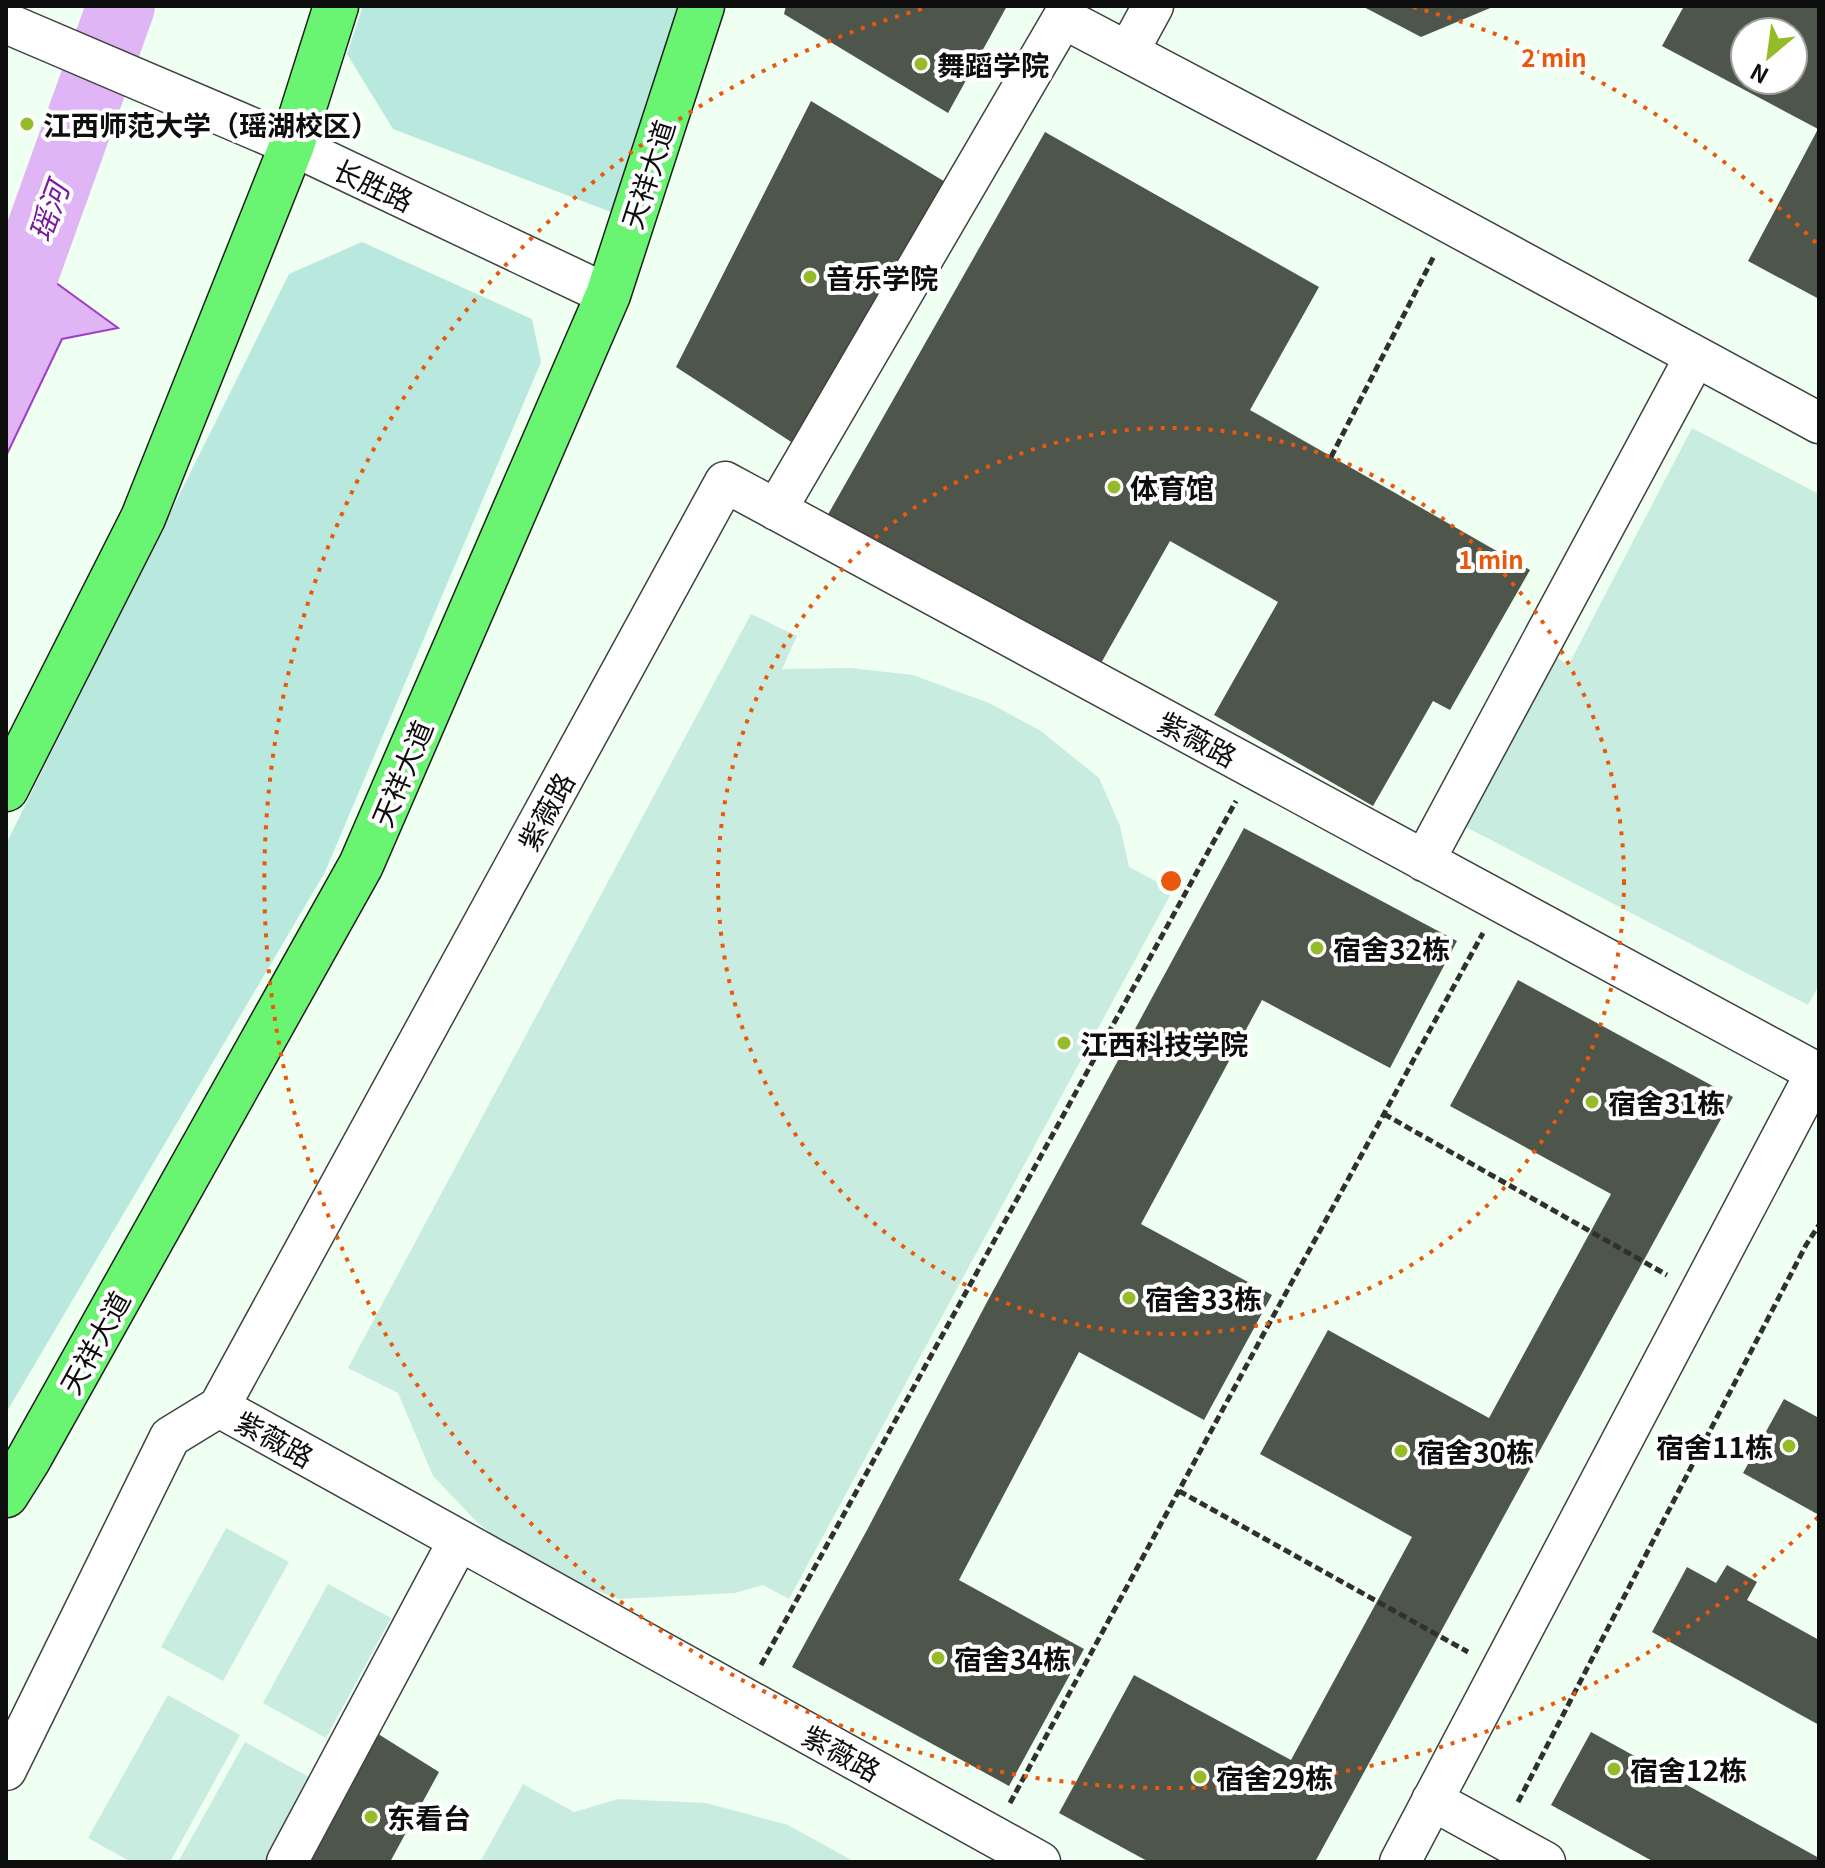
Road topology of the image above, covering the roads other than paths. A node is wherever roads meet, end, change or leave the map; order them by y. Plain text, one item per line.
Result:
1 (336, 6) edge
2 (702, 6) edge
3 (1153, 6) edge
4 (6, 23) edge
5 (1128, 52) junction
6 (292, 145) junction
7 (608, 295) junction
8 (1695, 357) junction
9 (1819, 423) edge
10 (776, 510) junction
11 (6, 789) edge
12 (1424, 861) junction
13 (1819, 1075) edge
14 (219, 1407) junction
15 (6, 1495) edge
16 (459, 1540) junction
17 (6, 1770) edge
18 (1432, 1800) junction
19 (287, 1862) edge
20 (1040, 1862) edge
21 (1400, 1862) edge
22 (1545, 1862) edge

1 - 6 main road
2 - 7 main road, 天祥大道
3 - 5 street
4 - 6 street, 长胜路
5 - 8 street
5 - 10 street
6 - 7 street, 长胜路
6 - 11 main road
7 - 15 main road, 天祥大道
8 - 9 street
8 - 12 street
10 - 12 street, 紫薇路
10 - 14 street, 紫薇路
12 - 13 street, 紫薇路
13 - 18 street
14 - 16 street, 紫薇路
14 - 17 street
16 - 19 street
16 - 20 street, 紫薇路
18 - 21 street
18 - 22 street

